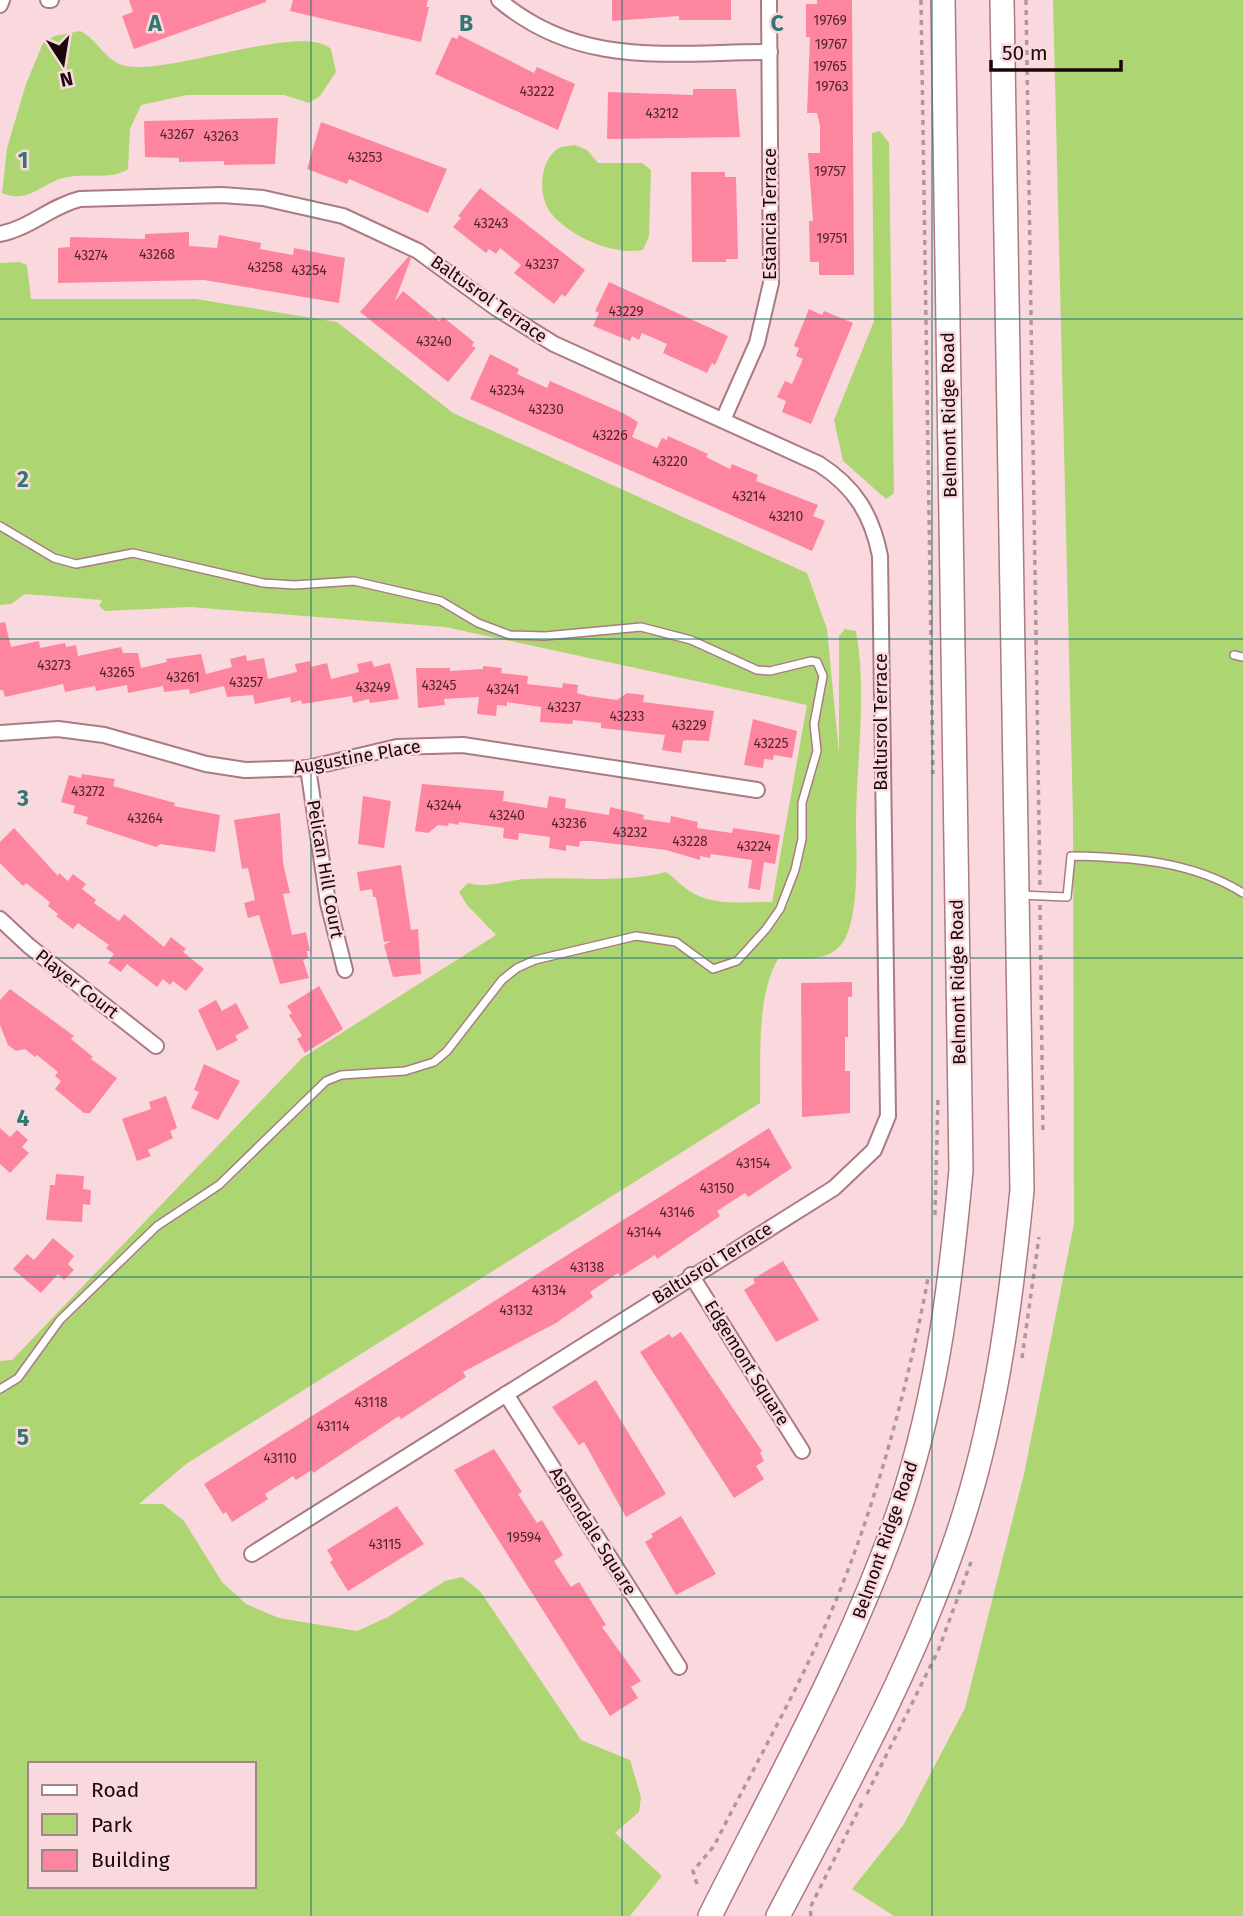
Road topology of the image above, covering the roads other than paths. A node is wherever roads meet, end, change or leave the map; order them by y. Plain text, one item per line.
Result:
1 (2, 0) edge
2 (499, 0) edge
3 (769, 0) edge
4 (943, 0) edge
5 (1002, 0) edge
6 (0, 5) edge
7 (770, 52) junction
8 (0, 234) edge
9 (723, 420) junction
10 (0, 526) edge
11 (1234, 654) dead end
12 (1243, 657) edge
13 (0, 733) edge
14 (308, 768) junction
15 (757, 790) dead end
16 (1243, 893) edge
17 (1029, 895) junction
18 (0, 919) edge
19 (345, 970) dead end
20 (156, 1046) dead end
21 (691, 1275) junction
22 (0, 1388) edge
23 (506, 1394) junction
24 (802, 1451) dead end
25 (252, 1554) dead end
26 (679, 1667) dead end
27 (710, 1916) edge
28 (778, 1916) edge

1 - 6 street
2 - 7 street
3 - 7 street, Estancia Terrace
4 - 27 main road, Belmont Ridge Road
5 - 17 main road
7 - 9 street, Estancia Terrace
8 - 9 street, Baltusrol Terrace
9 - 21 street, Baltusrol Terrace
10 - 22 lane
11 - 12 lane
13 - 14 street, Augustine Place
14 - 15 street, Augustine Place
14 - 19 street, Pelican Hill Court
16 - 17 lane
17 - 28 main road
18 - 20 street, Player Court
21 - 23 street, Baltusrol Terrace
21 - 24 street, Edgemont Square
23 - 25 street, Baltusrol Terrace
23 - 26 street, Aspendale Square

